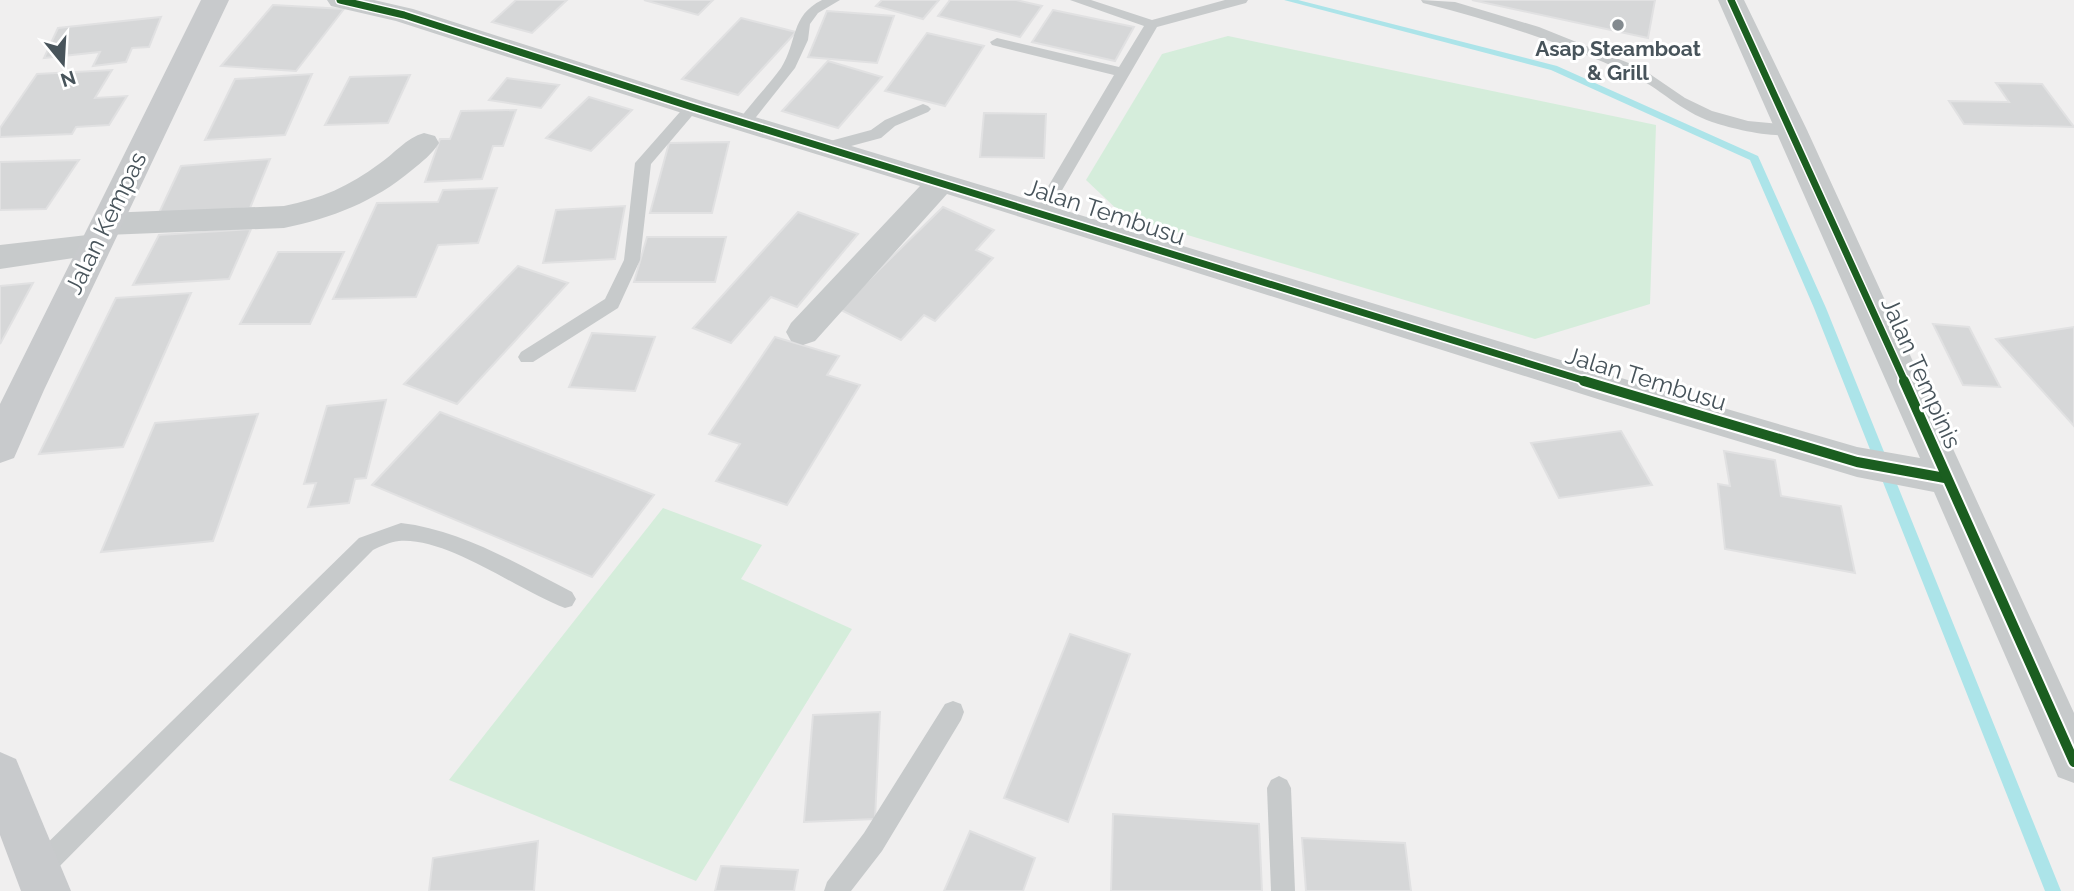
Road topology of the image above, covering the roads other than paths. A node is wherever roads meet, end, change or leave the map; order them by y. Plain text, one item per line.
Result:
1 (215, 0) edge
2 (340, 0) edge
3 (833, 0) edge
4 (1077, 0) edge
5 (1241, 0) edge
6 (1428, 0) edge
7 (1731, 0) edge
8 (1152, 24) junction
9 (997, 42) dead end
10 (1124, 72) junction
11 (692, 107) junction
12 (923, 109) dead end
13 (744, 123) junction
14 (1792, 130) junction
15 (424, 143) dead end
16 (825, 148) junction
17 (941, 182) junction
18 (1041, 212) junction
19 (101, 235) junction
20 (0, 257) edge
21 (803, 332) dead end
22 (527, 357) dead end
23 (0, 447) edge
24 (1945, 478) junction
25 (565, 599) dead end
26 (2062, 710) edge
27 (953, 712) dead end
28 (2074, 762) edge
29 (0, 775) edge
30 (1279, 788) dead end
31 (42, 881) edge
32 (836, 891) edge
33 (1283, 891) edge

1 - 19 street, Jalan Kempas
2 - 11 street, Jalan Tembusu
3 - 13 lane
4 - 8 lane
5 - 8 lane
6 - 14 lane
7 - 14 street, Jalan Tempinis
8 - 10 lane
9 - 10 lane
10 - 18 lane
11 - 13 street, Jalan Tembusu
11 - 22 lane
12 - 16 lane
13 - 16 street, Jalan Tembusu
14 - 24 street, Jalan Tempinis
15 - 19 street
16 - 17 street, Jalan Tembusu
17 - 18 street, Jalan Tembusu
17 - 21 street
18 - 24 street, Jalan Tembusu
19 - 20 street
19 - 23 street, Jalan Kempas
24 - 26 street, Jalan Tempinis
25 - 31 lane
26 - 28 street, Jalan Tempinis
27 - 32 lane
29 - 31 street
30 - 33 lane

